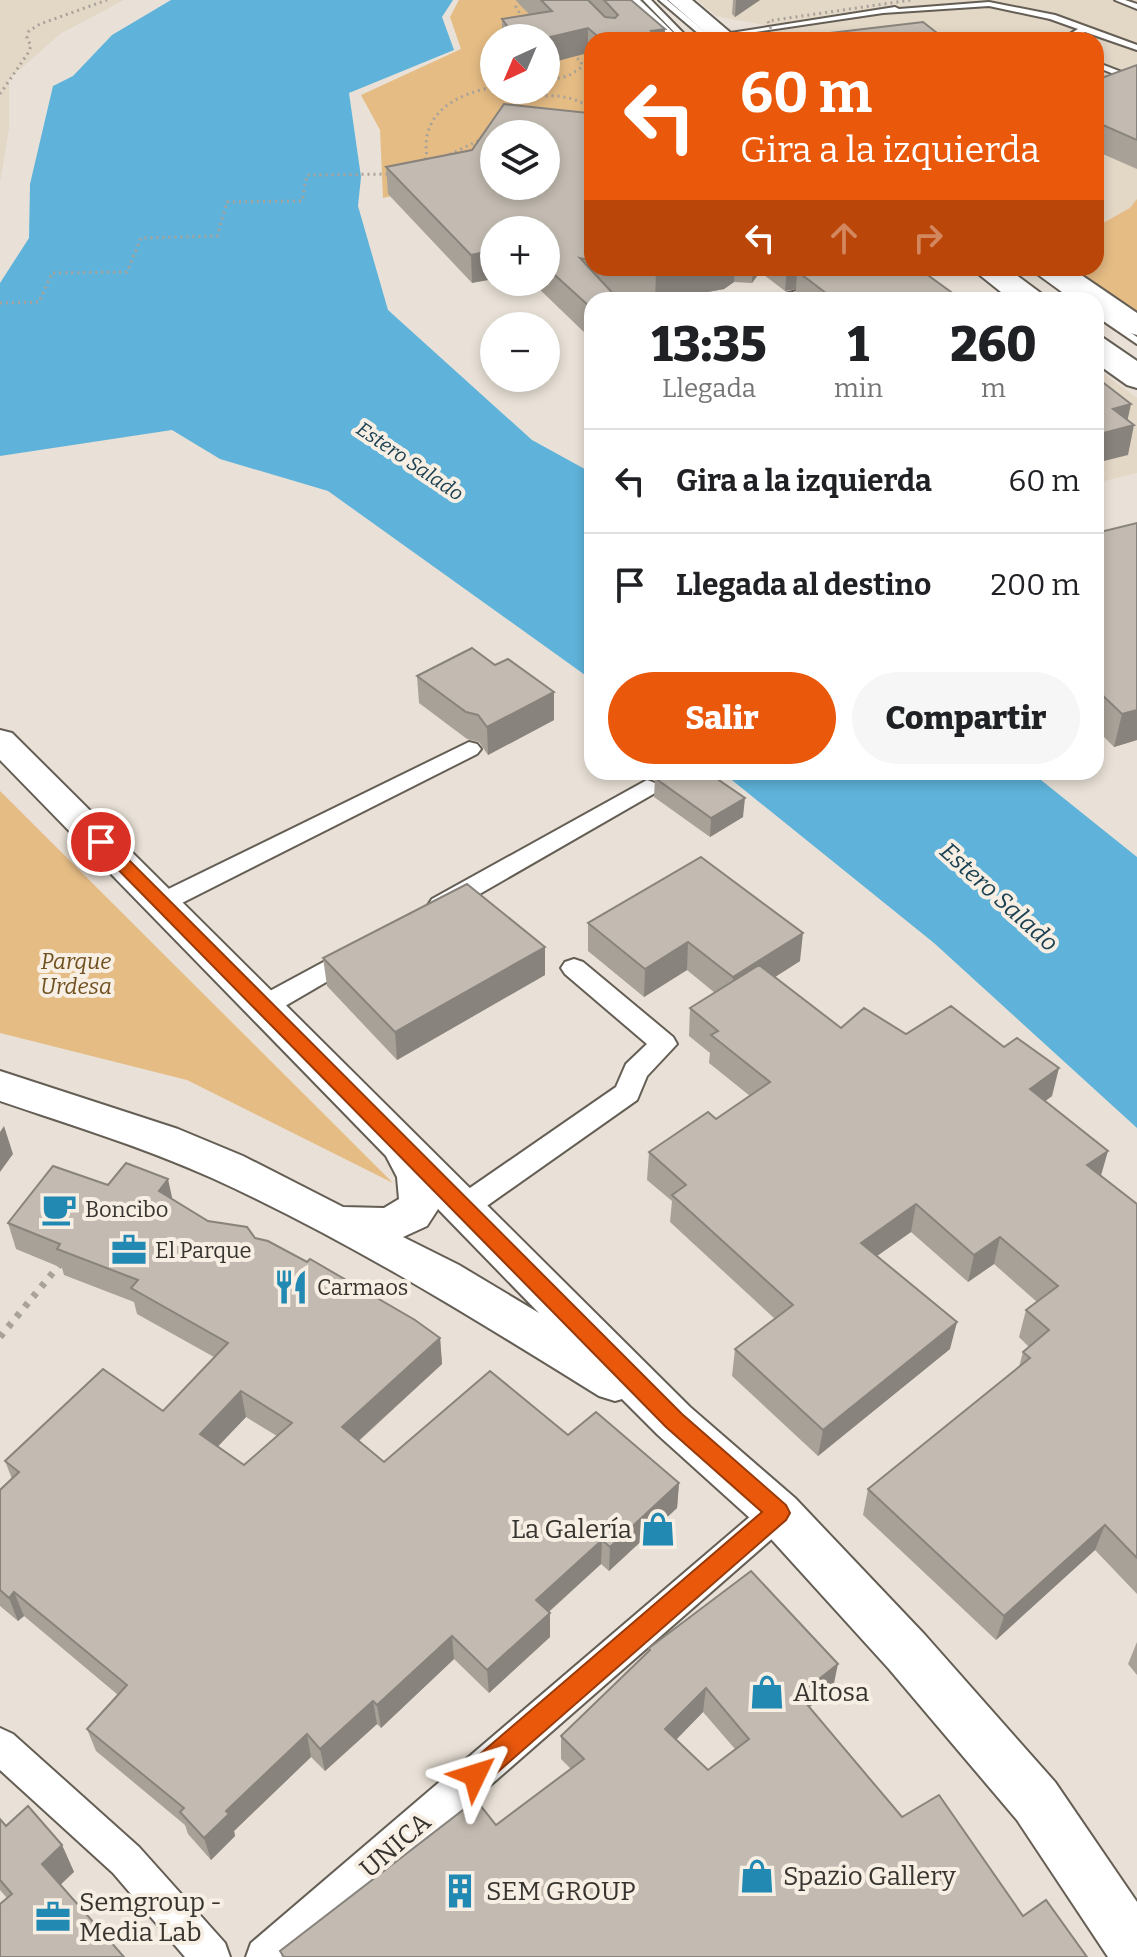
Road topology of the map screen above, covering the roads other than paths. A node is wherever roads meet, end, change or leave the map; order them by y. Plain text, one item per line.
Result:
1 (628, 0) edge
2 (647, 0) edge
3 (663, 0) edge
4 (679, 0) edge
5 (941, 0) edge
6 (1119, 0) edge
7 (1025, 1) edge
8 (1137, 7) edge
9 (886, 12) junction
10 (1077, 24) junction
11 (1086, 28) junction
12 (662, 32) edge
13 (678, 32) edge
14 (711, 32) edge
15 (714, 32) edge
16 (758, 32) edge
17 (1079, 32) edge
18 (1096, 32) edge
19 (1104, 35) edge
20 (1137, 48) edge
21 (1104, 67) edge
22 (1137, 81) edge
23 (996, 276) edge
24 (1012, 276) edge
25 (1045, 276) edge
26 (1065, 276) edge
27 (827, 286) edge
28 (801, 292) edge
29 (1018, 292) edge
30 (1034, 292) edge
31 (1068, 292) edge
32 (1088, 292) edge
33 (1104, 303) edge
34 (1104, 318) edge
35 (1137, 326) edge
36 (1137, 341) edge
37 (1104, 342) edge
38 (1104, 355) edge
39 (1137, 366) edge
40 (1137, 379) edge
41 (0, 740) edge
42 (469, 749) dead end
43 (647, 788) dead end
44 (161, 903) junction
45 (426, 913) edge
46 (370, 945) edge
47 (574, 968) dead end
48 (264, 1006) junction
49 (0, 1086) edge
50 (384, 1127) junction
51 (464, 1207) junction
52 (333, 1218) junction
53 (674, 1421) junction
54 (778, 1513) junction
55 (0, 1746) edge
56 (1137, 1951) edge
57 (211, 1957) edge
58 (265, 1957) edge

1 - 12 main road
2 - 13 lane
3 - 14 lane
4 - 15 main road
5 - 9 lane
6 - 8 lane
7 - 10 lane
9 - 10 lane
9 - 16 lane
10 - 11 lane
11 - 17 lane
11 - 18 lane
19 - 20 lane
21 - 22 lane
23 - 29 main road
24 - 30 lane
25 - 31 lane
26 - 32 main road
27 - 28 lane
33 - 35 main road
34 - 36 lane
37 - 39 lane
38 - 40 main road
41 - 44 street
42 - 44 street
43 - 45 street
44 - 48 street
46 - 48 street
47 - 51 street
48 - 50 street
49 - 52 street
50 - 51 street
50 - 52 street
51 - 53 street
52 - 53 street
53 - 54 street
54 - 56 street
54 - 58 street, UNICA
55 - 57 street

